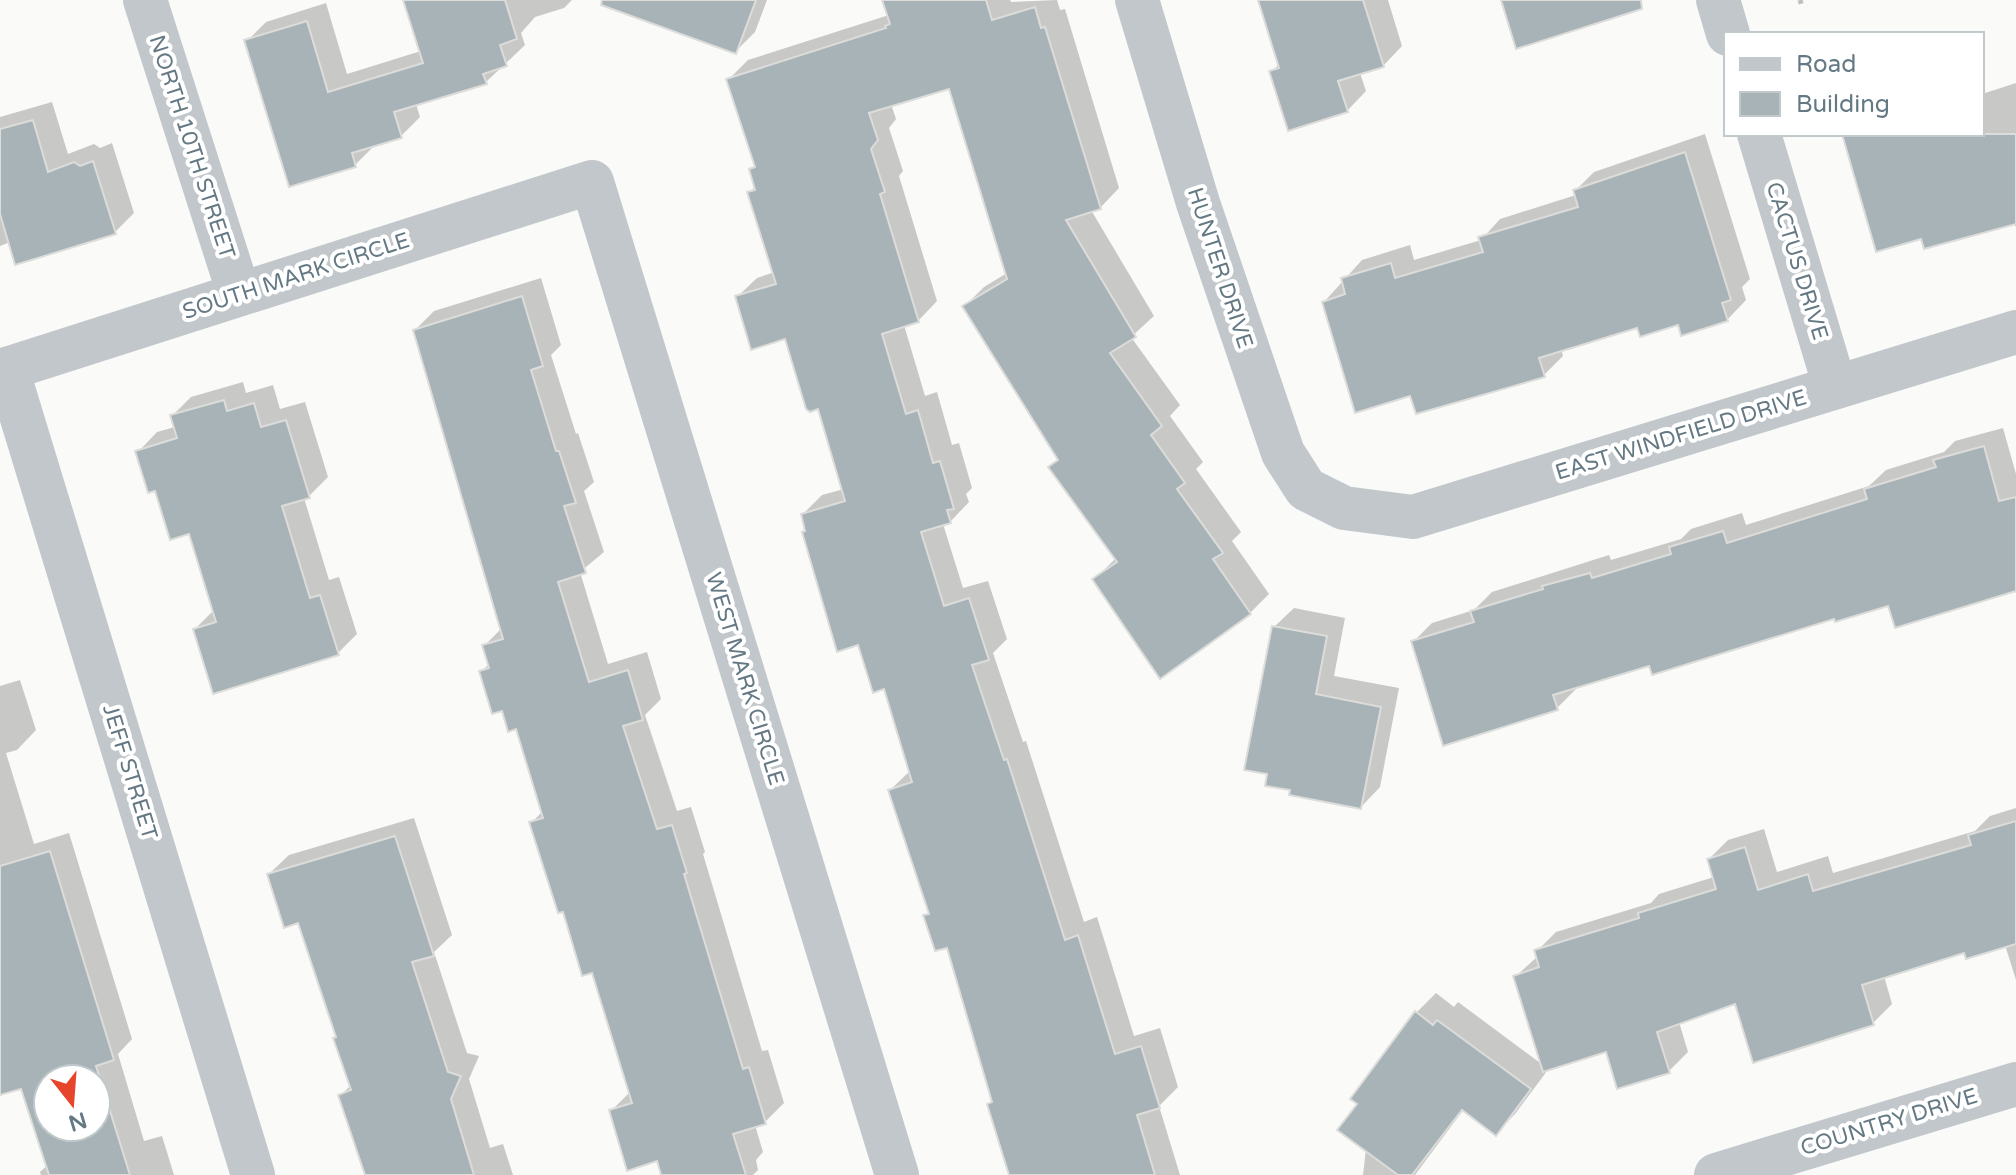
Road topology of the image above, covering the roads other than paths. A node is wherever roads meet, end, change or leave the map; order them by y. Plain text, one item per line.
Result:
1 (145, 0) edge
2 (1137, 0) edge
3 (1718, 0) edge
4 (1727, 32) edge
5 (1760, 136) edge
6 (592, 182) joint
7 (239, 294) junction
8 (2016, 332) edge
9 (4, 370) edge
10 (1835, 387) junction
11 (1344, 508) joint
12 (2016, 1084) edge
13 (253, 1175) edge
14 (897, 1175) edge
15 (1716, 1175) edge

1 - 7 street, NORTH 10TH STREET
2 - 11 street, HUNTER DRIVE
3 - 4 street
5 - 10 street, CACTUS DRIVE
6 - 7 street, SOUTH MARK CIRCLE
6 - 14 street, WEST MARK CIRCLE
7 - 9 street, SOUTH MARK CIRCLE
8 - 10 street, EAST WINDFIELD DRIVE
9 - 13 street, JEFF STREET
10 - 11 street, EAST WINDFIELD DRIVE
12 - 15 street, COUNTRY DRIVE

